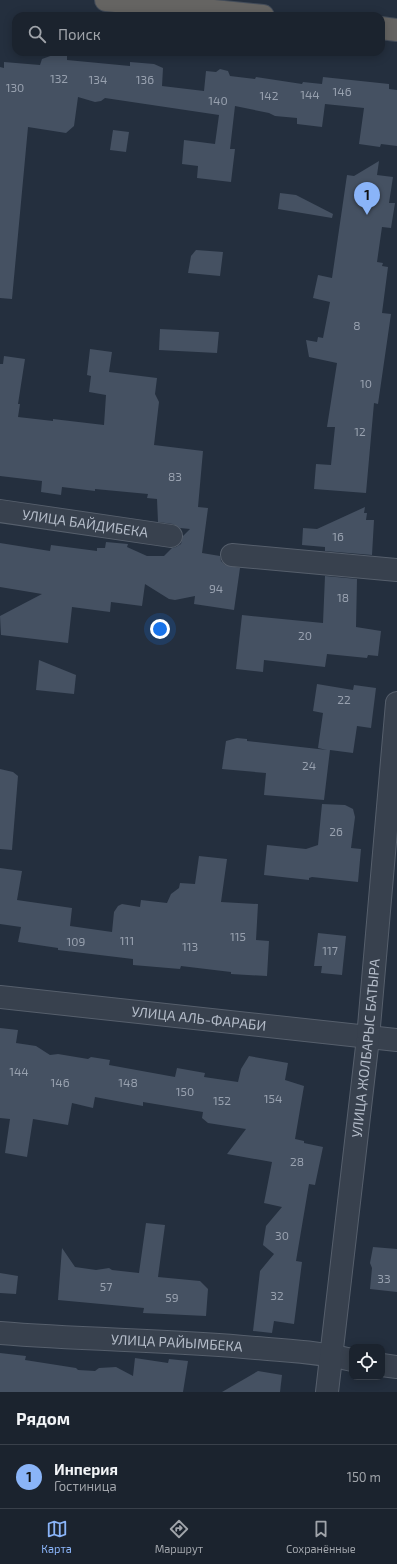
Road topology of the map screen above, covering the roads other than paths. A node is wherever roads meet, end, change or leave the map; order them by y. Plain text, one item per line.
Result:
1 (106, 0) edge
2 (223, 12) edge
3 (385, 28) edge
4 (397, 30) edge
5 (0, 511) edge
6 (171, 536) dead end
7 (232, 555) dead end
8 (397, 570) edge
9 (397, 704) edge
10 (0, 997) edge
11 (368, 1038) junction
12 (397, 1040) edge
13 (0, 1333) edge
14 (331, 1355) junction
15 (349, 1359) edge
16 (385, 1365) edge
17 (397, 1367) edge
18 (327, 1392) edge

1 - 2 highway
3 - 4 highway
5 - 6 street, УЛИЦА БАЙДИБЕКА
7 - 8 street
9 - 11 street, УЛИЦА ЖОЛБАРЫС БАТЫРА
10 - 11 street, УЛИЦА АЛЬ-ФАРАБИ
11 - 12 street, УЛИЦА АЛЬ-ФАРАБИ
11 - 14 street, УЛИЦА ЖОЛБАРЫС БАТЫРА
13 - 14 street, УЛИЦА РАЙЫМБЕКА
14 - 15 street, УЛИЦА РАЙЫМБЕКА
14 - 18 street, УЛИЦА ЖОЛБАРЫС БАТЫРА
16 - 17 street

